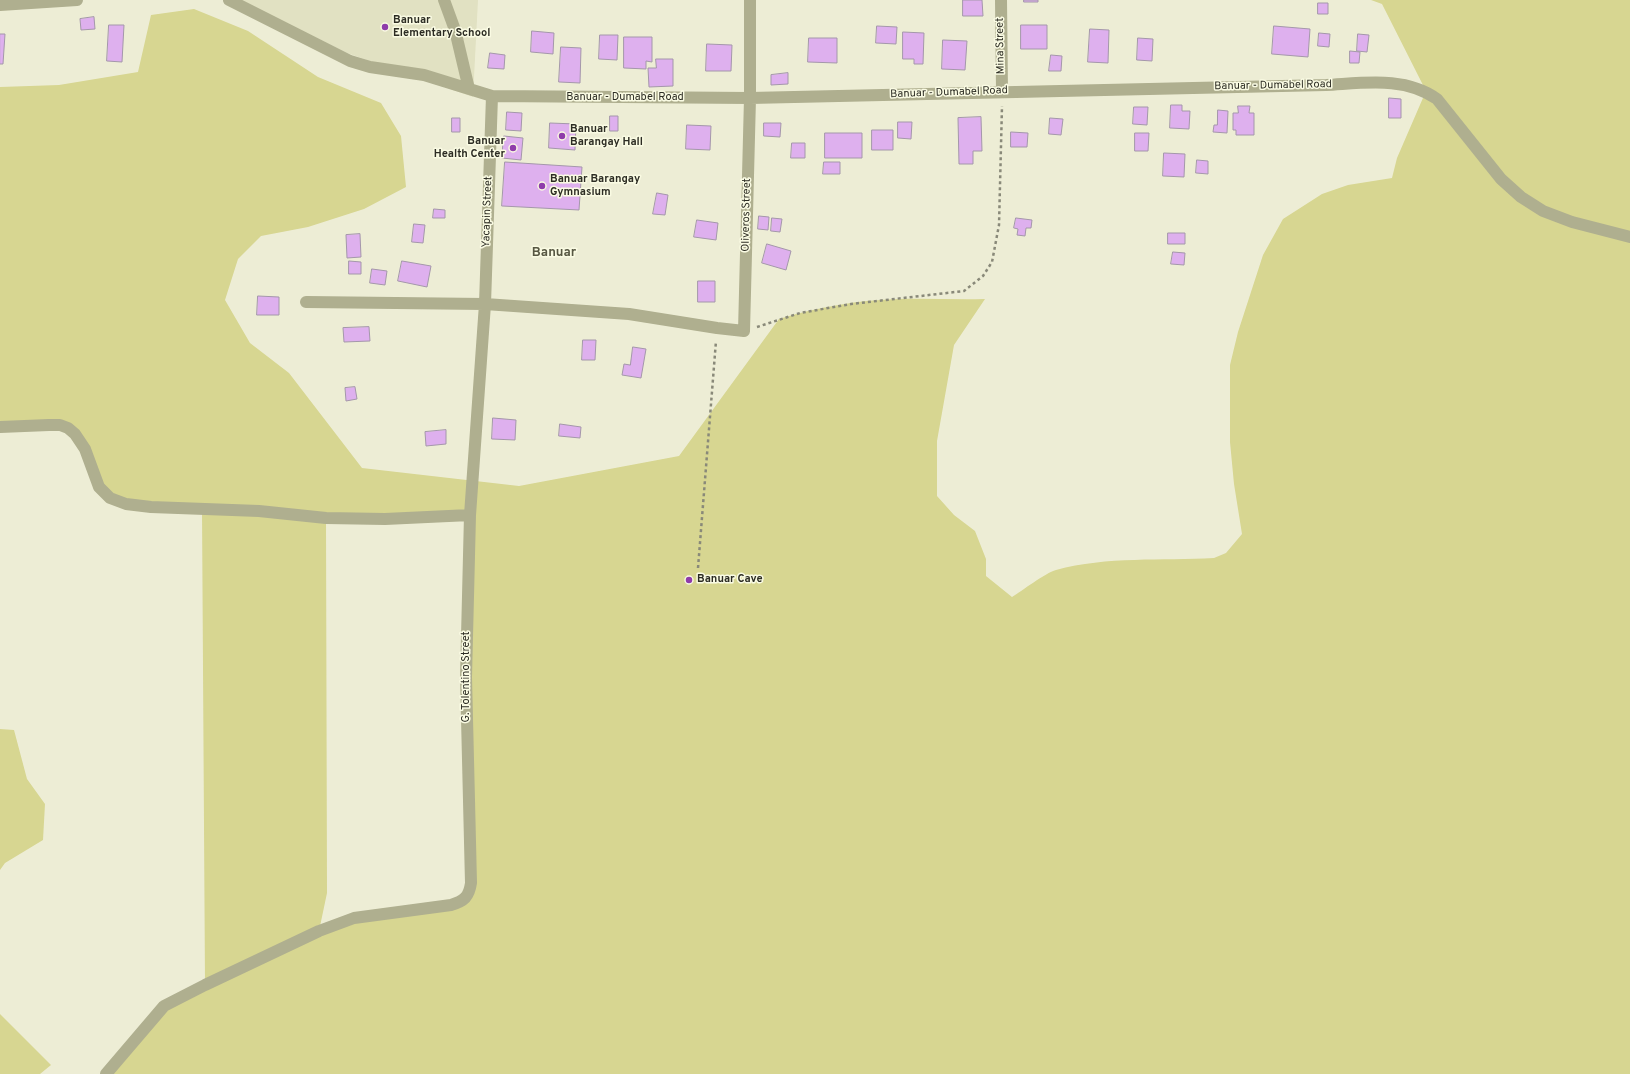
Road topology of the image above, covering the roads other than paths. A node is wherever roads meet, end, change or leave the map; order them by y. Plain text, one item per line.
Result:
1 (77, 0) edge
2 (229, 0) edge
3 (444, 0) edge
4 (750, 0) edge
5 (1001, 0) edge
6 (0, 5) edge
7 (469, 89) junction
8 (1002, 91) junction
9 (492, 96) junction
10 (750, 98) junction
11 (1630, 237) edge
12 (306, 302) dead end
13 (485, 304) junction
14 (0, 427) edge
15 (470, 515) junction
16 (106, 1074) edge

1 - 6 street
2 - 7 street, Banuar - Dumabel Road
3 - 7 street
4 - 10 street, Oliveros Street
5 - 8 street, Mina Street
7 - 9 street, Banuar - Dumabel Road
8 - 10 street, Banuar - Dumabel Road
8 - 11 street, Banuar - Dumabel Road
9 - 10 street, Banuar - Dumabel Road
9 - 13 street, Yacapin Street
10 - 13 street, Oliveros Street
12 - 13 street
13 - 15 street, G. Tolentino Street
14 - 15 street
15 - 16 street, G. Tolentino Street

